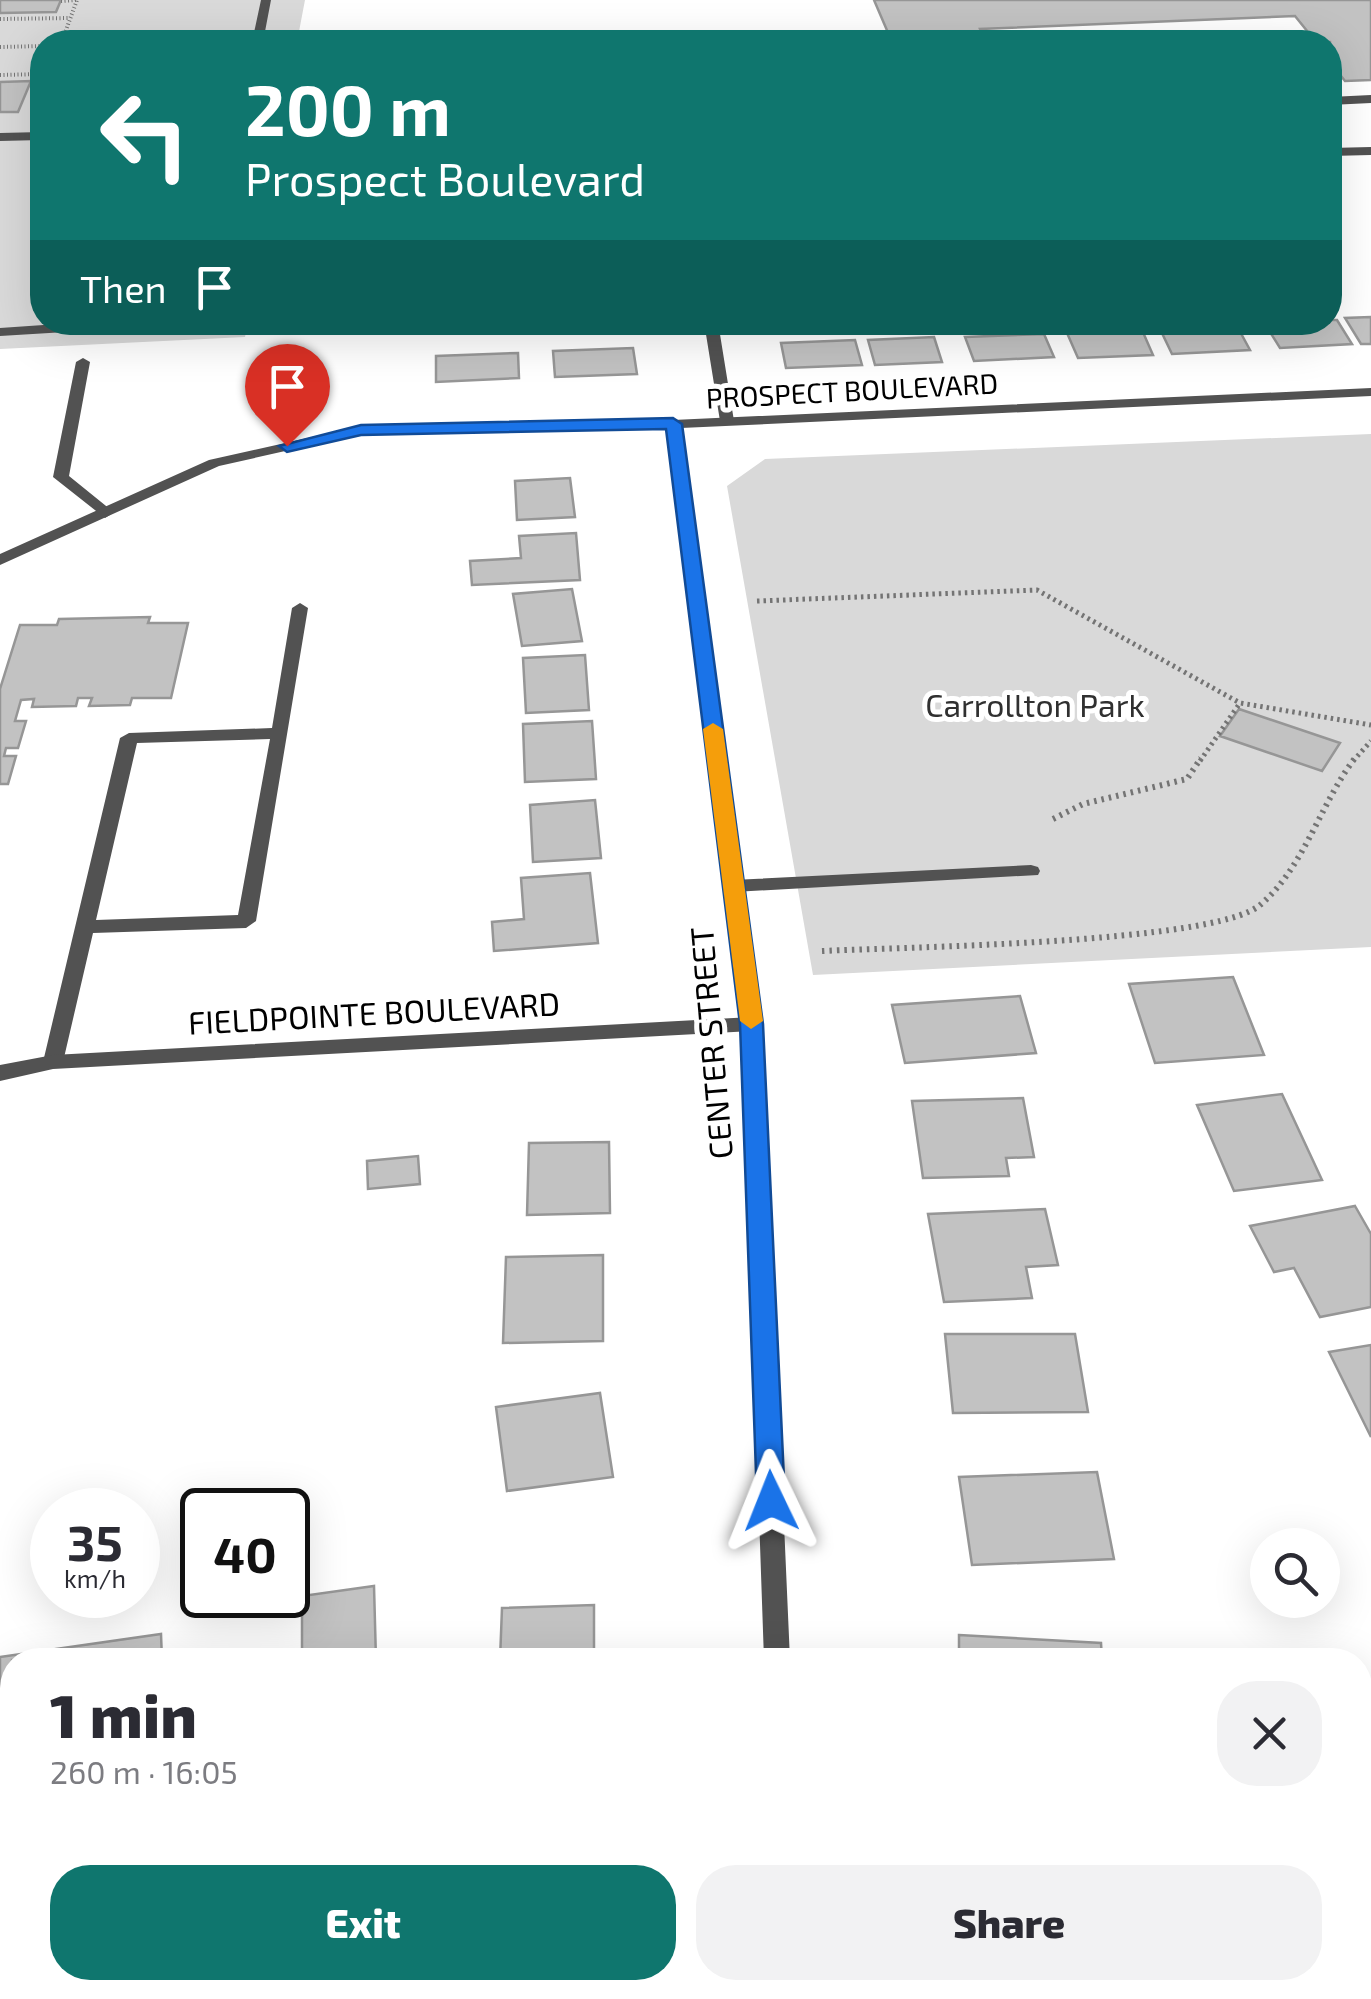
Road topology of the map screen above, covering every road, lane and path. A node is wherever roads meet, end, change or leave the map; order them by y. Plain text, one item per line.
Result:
1 (61, 0) edge
2 (77, 0) edge
3 (266, 0) edge
4 (70, 18) junction
5 (0, 20) edge
6 (66, 30) edge
7 (259, 30) edge
8 (0, 46) edge
9 (30, 46) edge
10 (30, 74) edge
11 (0, 75) edge
12 (1371, 99) edge
13 (1342, 100) edge
14 (30, 136) edge
15 (0, 137) edge
16 (1371, 151) edge
17 (1342, 152) edge
18 (30, 330) edge
19 (0, 332) edge
20 (713, 335) edge
21 (83, 362) dead end
22 (1371, 392) edge
23 (727, 421) junction
24 (673, 424) junction
25 (105, 513) junction
26 (0, 560) edge
27 (756, 601) dead end
28 (300, 608) dead end
29 (1240, 702) junction
30 (1371, 725) edge
31 (280, 733) junction
32 (1371, 741) edge
33 (1054, 819) dead end
34 (1031, 871) dead end
35 (733, 886) junction
36 (85, 927) junction
37 (822, 951) dead end
38 (752, 1024) junction
39 (53, 1062) junction
40 (0, 1073) edge
41 (777, 1648) edge

1 - 2 path
2 - 4 path
3 - 7 street
4 - 5 path
4 - 6 path
8 - 9 path
10 - 11 path
12 - 13 street
14 - 15 street
16 - 17 street
18 - 19 street
20 - 23 street
21 - 25 street
22 - 23 street, PROSPECT BOULEVARD
23 - 24 street, PROSPECT BOULEVARD
24 - 25 street, PROSPECT BOULEVARD
24 - 35 street, CENTER STREET
25 - 26 street, PROSPECT BOULEVARD
27 - 29 path
28 - 31 street
29 - 30 path
29 - 33 path
31 - 36 street
31 - 36 street
32 - 37 path
34 - 35 street
35 - 38 street, CENTER STREET
36 - 39 street
38 - 39 street, FIELDPOINTE BOULEVARD
38 - 41 street, CENTER STREET
39 - 40 street, FIELDPOINTE BOULEVARD

